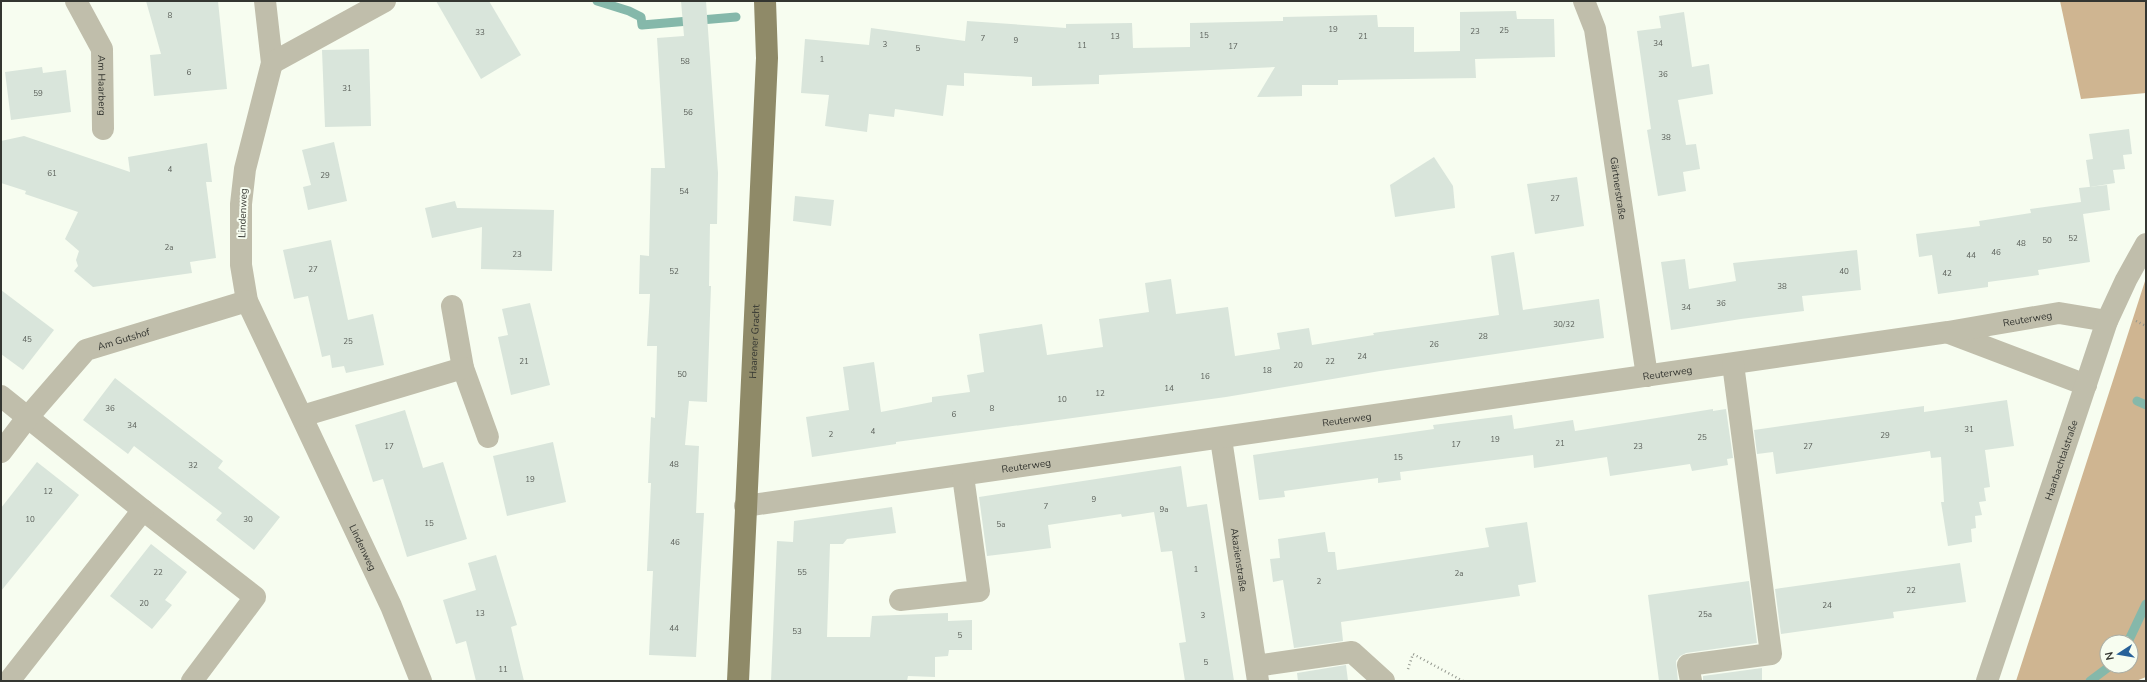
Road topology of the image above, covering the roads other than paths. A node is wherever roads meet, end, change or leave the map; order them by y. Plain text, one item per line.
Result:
1 (76, 1) edge
2 (265, 1) edge
3 (385, 1) edge
4 (765, 1) edge
5 (1584, 1) edge
6 (272, 63) junction
7 (103, 129) dead end
8 (2146, 244) edge
9 (247, 301) junction
10 (452, 306) dead end
11 (2107, 321) junction
12 (1948, 332) junction
13 (1733, 364) junction
14 (463, 368) junction
15 (1647, 376) junction
16 (2086, 385) junction
17 (1, 396) edge
18 (302, 416) junction
19 (27, 418) junction
20 (488, 436) dead end
21 (1221, 438) junction
22 (1, 452) edge
23 (963, 476) junction
24 (745, 506) junction
25 (143, 510) junction
26 (900, 600) dead end
27 (1257, 674) edge
28 (10, 681) edge
29 (192, 681) edge
30 (421, 681) edge
31 (738, 681) edge
32 (1384, 681) edge
33 (1691, 681) edge
34 (1986, 681) edge

1 - 7 street, Am Haarberg
2 - 6 street, Lindenweg
3 - 6 street
4 - 24 main road, Haarener Gracht
5 - 15 street, Gärtnerstraße
6 - 9 street, Lindenweg
8 - 11 street, Haarbachtalstraße
9 - 18 street, Lindenweg
9 - 19 street, Am Gutshof
10 - 14 street
11 - 12 street, Reuterweg
11 - 16 street, Haarbachtalstraße
12 - 13 street, Reuterweg
12 - 16 street, Reuterweg
13 - 15 street, Reuterweg
13 - 33 street
14 - 18 street
14 - 20 street
15 - 21 street, Reuterweg
16 - 34 street, Haarbachtalstraße
17 - 19 street
18 - 30 street, Lindenweg
19 - 22 street, Am Gutshof
19 - 25 street
21 - 23 street, Reuterweg
21 - 27 street, Akazienstraße
23 - 24 street, Reuterweg
23 - 26 street
24 - 31 main road, Haarener Gracht
25 - 28 street
25 - 29 street
27 - 32 street

